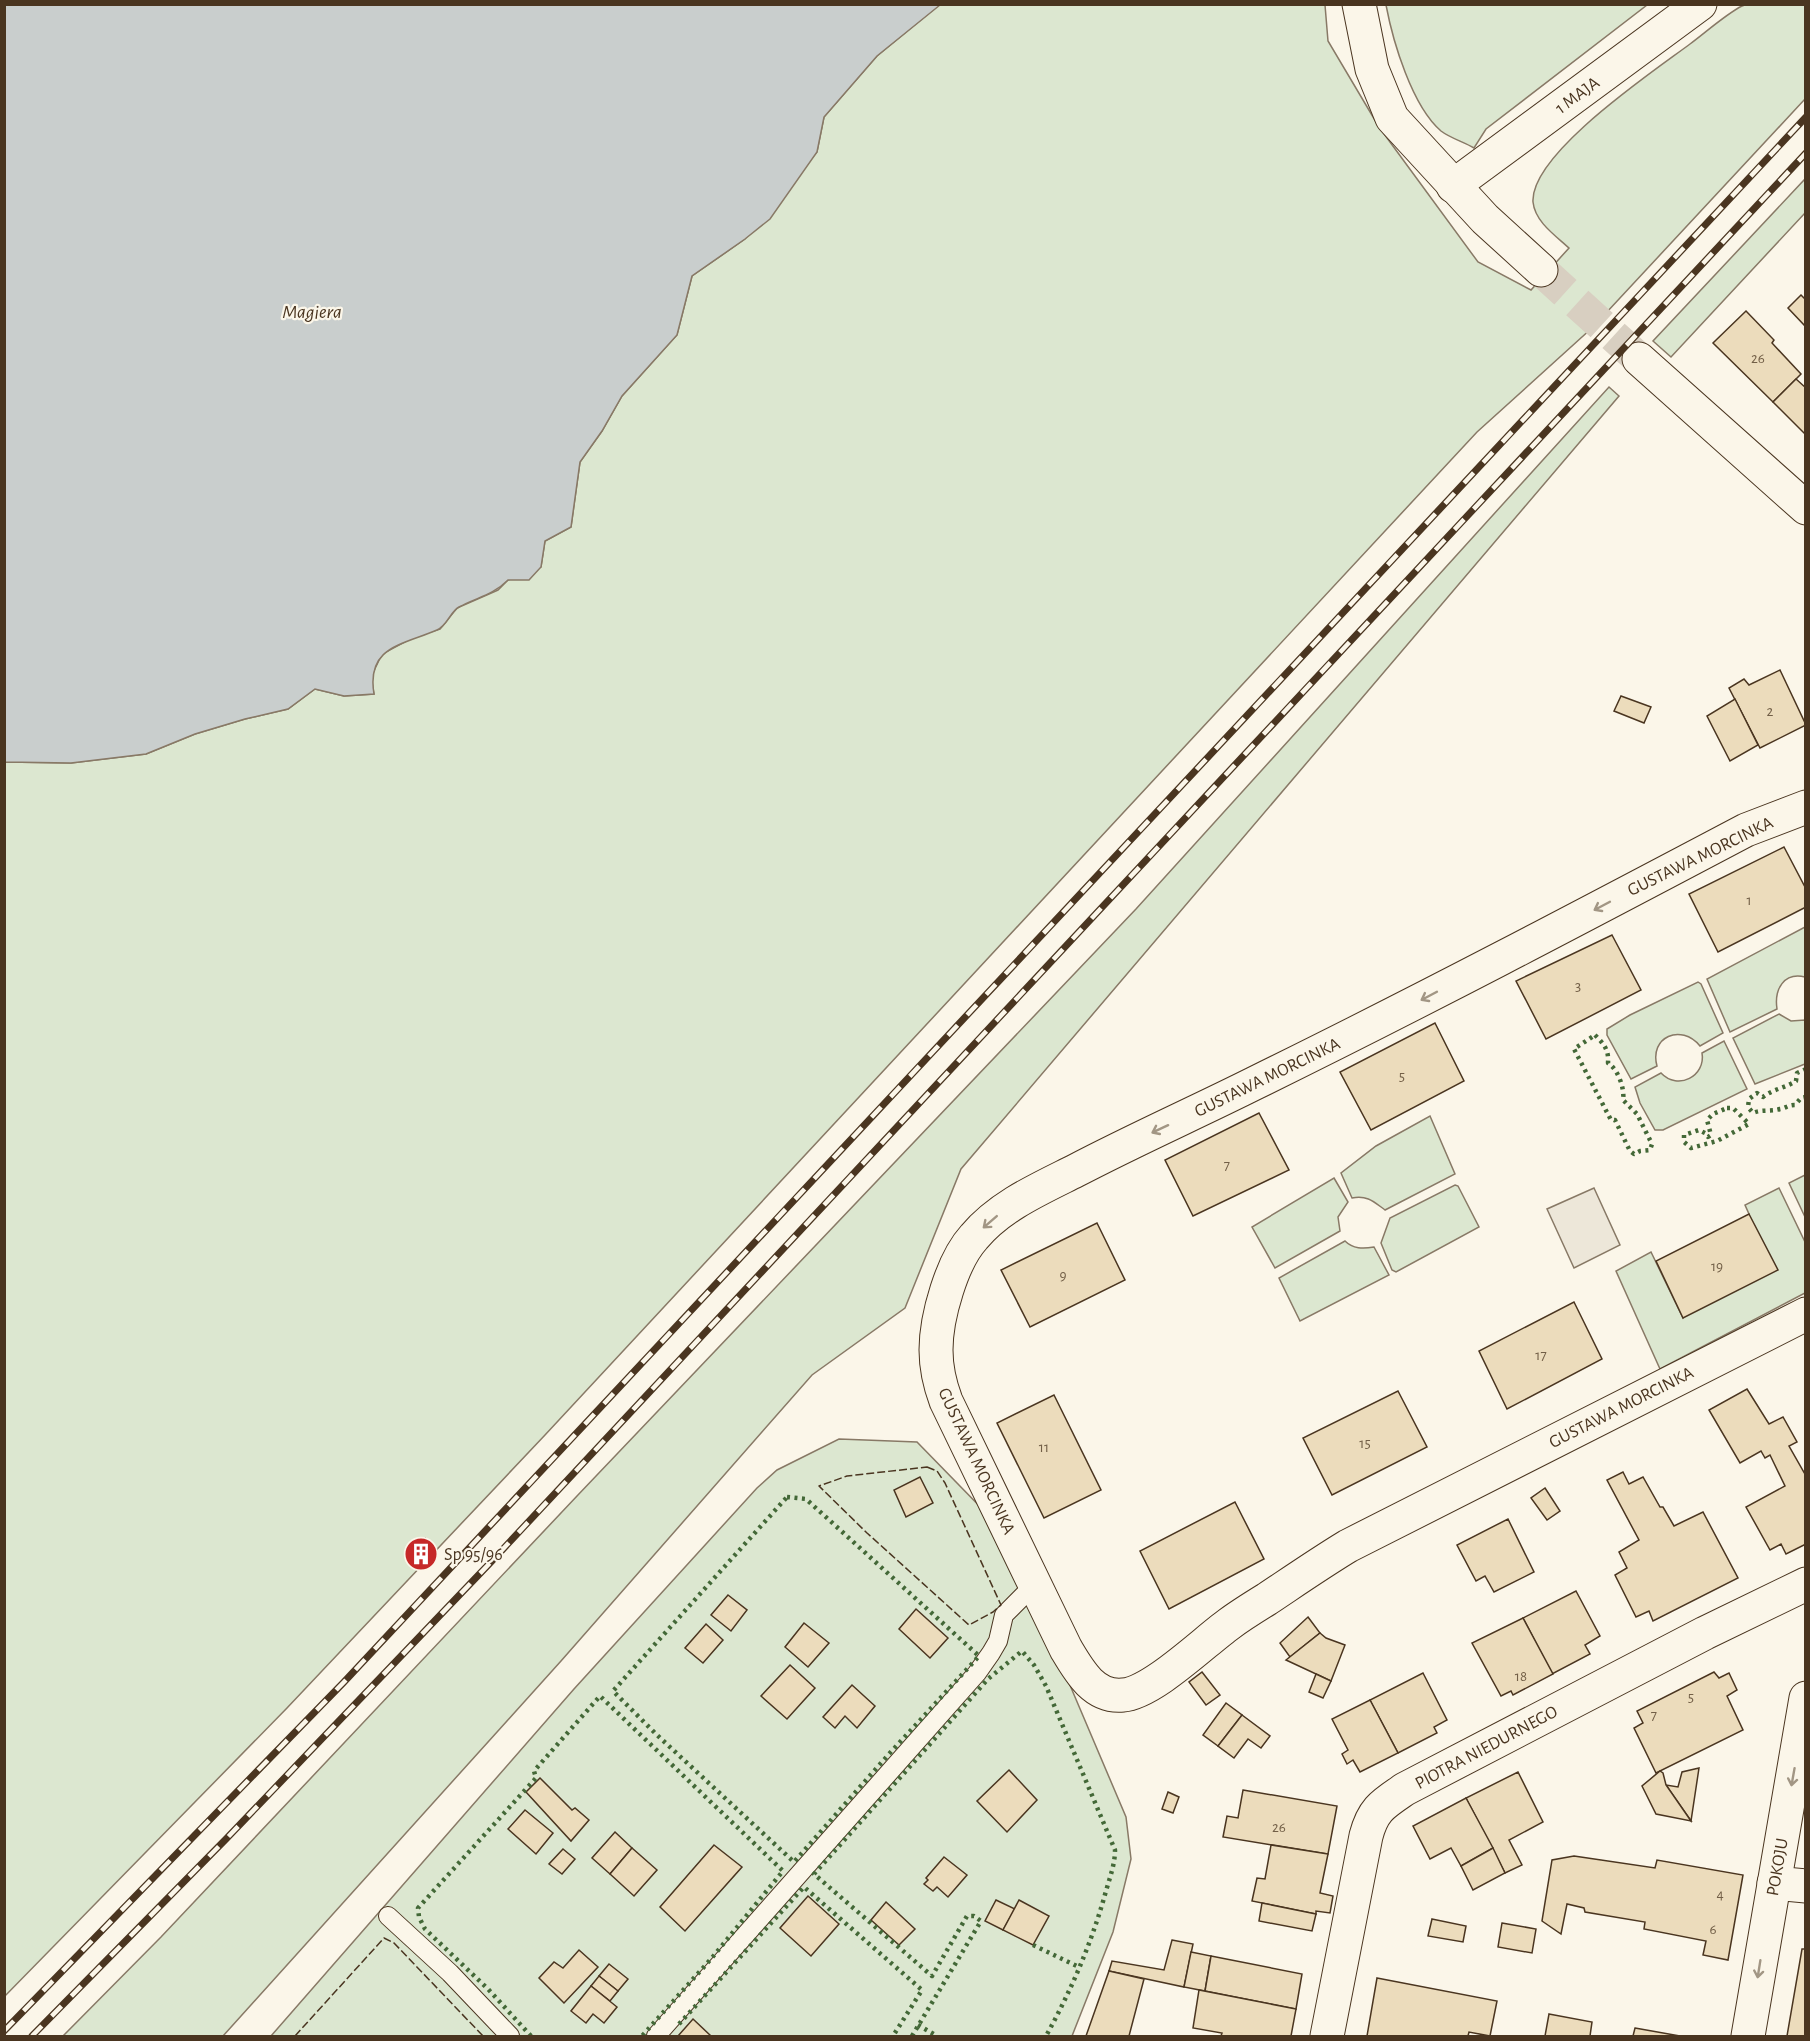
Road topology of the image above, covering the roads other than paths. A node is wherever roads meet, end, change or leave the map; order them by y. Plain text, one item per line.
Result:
1 (1359, 4) edge
2 (1700, 4) edge
3 (1453, 186) junction
4 (1541, 270) tunnel mouth
5 (1640, 358) tunnel mouth
6 (1806, 508) edge
7 (1806, 807) edge
8 (1806, 1314) edge
9 (1036, 1583) junction
10 (1806, 1584) edge
11 (1806, 1698) edge
12 (1774, 1883) junction
13 (1806, 1886) edge
14 (388, 1916) dead end
15 (510, 2037) edge
16 (656, 2037) edge
17 (1327, 2037) edge
18 (1748, 2037) edge

1 - 3 street
2 - 3 street, 1 MAJA
3 - 4 street
5 - 6 street
7 -> 9 street, GUSTAWA MORCINKA
8 - 9 street, GUSTAWA MORCINKA
9 - 16 lane
10 - 17 street, PIOTRA NIEDURNEGO
11 -> 12 street, POKOJU
12 - 13 street
12 -> 18 street, POKOJU
14 - 15 lane

